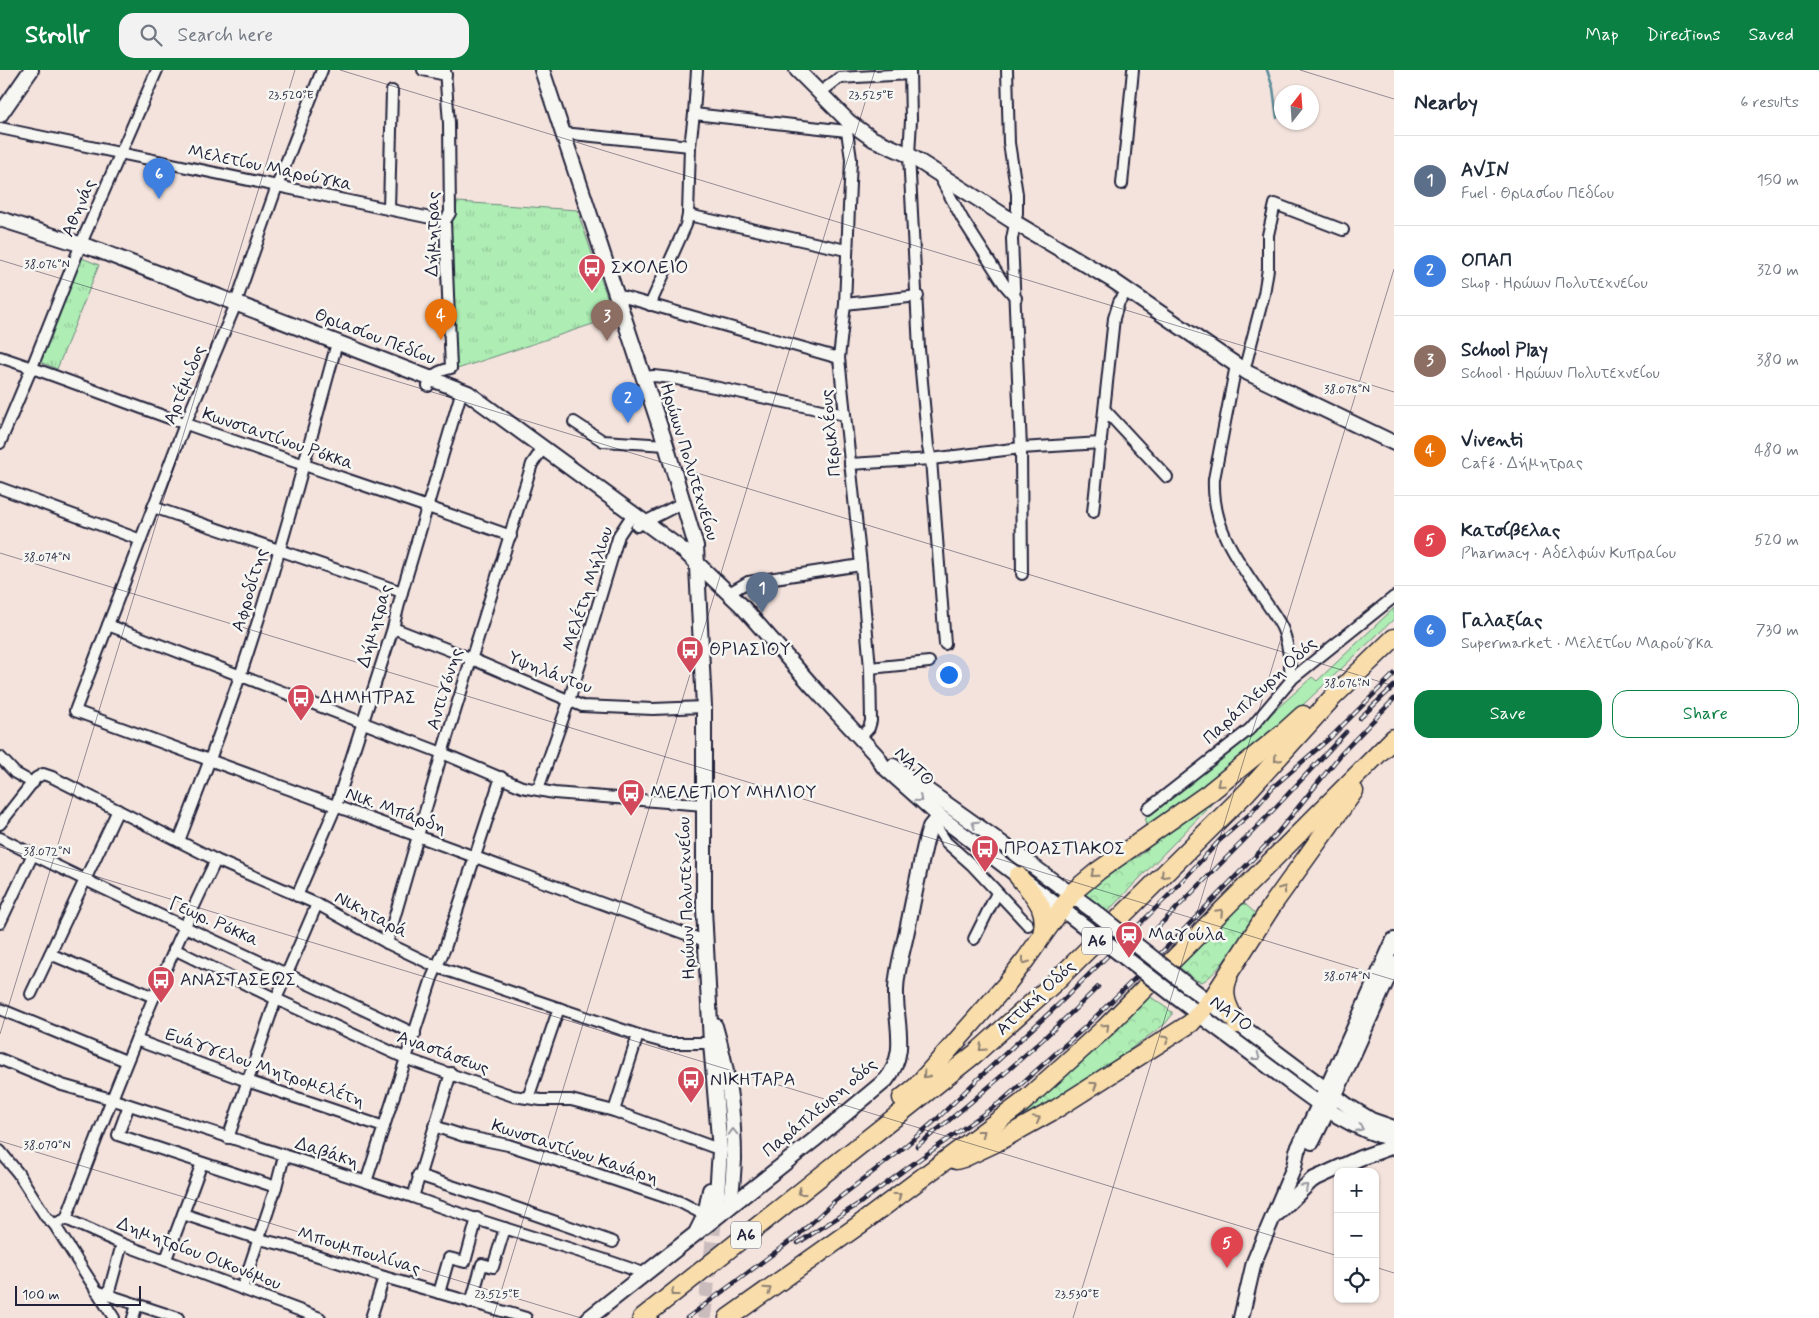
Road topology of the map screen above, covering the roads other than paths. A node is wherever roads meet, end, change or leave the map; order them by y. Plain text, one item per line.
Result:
1 (31, 70) edge
2 (157, 70) edge
3 (322, 70) edge
4 (423, 70) edge
5 (542, 70) edge
6 (697, 70) edge
7 (798, 70) edge
8 (1007, 70) edge
9 (1133, 70) edge
10 (445, 72) edge
11 (910, 72) edge
12 (392, 91) dead end
13 (820, 92) junction
14 (694, 114) junction
15 (0, 115) edge
16 (848, 126) junction
17 (0, 128) edge
18 (563, 133) junction
19 (690, 146) junction
20 (120, 153) junction
21 (909, 155) junction
22 (936, 171) junction
23 (1122, 184) dead end
24 (277, 186) junction
25 (389, 209) junction
26 (688, 214) junction
27 (0, 220) edge
28 (445, 221) junction
29 (1014, 222) junction
30 (0, 228) edge
31 (1343, 230) dead end
32 (79, 248) junction
33 (846, 250) junction
34 (1128, 290) junction
35 (617, 296) junction
36 (918, 296) junction
37 (1016, 298) junction
38 (845, 304) junction
39 (650, 305) junction
40 (234, 307) junction
41 (336, 346) junction
42 (0, 357) edge
43 (839, 358) junction
44 (32, 367) junction
45 (1240, 368) junction
46 (644, 377) junction
47 (429, 382) junction
48 (461, 394) junction
49 (1105, 410) junction
50 (845, 415) junction
51 (574, 422) dead end
52 (185, 424) junction
53 (0, 443) edge
54 (1101, 443) junction
55 (1394, 443) edge
56 (666, 444) junction
57 (1021, 448) junction
58 (540, 451) junction
59 (932, 459) junction
60 (850, 464) junction
61 (304, 466) junction
62 (1167, 477) dead end
63 (0, 488) edge
64 (682, 502) junction
65 (153, 507) junction
66 (430, 507) junction
67 (1094, 512) dead end
68 (636, 521) junction
69 (511, 536) junction
70 (141, 540) junction
71 (279, 550) junction
72 (698, 564) junction
73 (861, 565) junction
74 (1022, 574) dead end
75 (402, 592) junction
76 (729, 593) junction
77 (1394, 597) edge
78 (108, 625) junction
79 (392, 628) junction
80 (1394, 638) edge
81 (945, 644) dead end
82 (472, 659) junction
83 (929, 662) dead end
84 (870, 668) junction
85 (240, 676) junction
86 (1291, 680) junction
87 (1333, 697) junction
88 (569, 701) junction
89 (704, 708) junction
90 (75, 711) joint
91 (362, 724) junction
92 (860, 738) junction
93 (1394, 738) edge
94 (1394, 747) edge
95 (442, 753) junction
96 (877, 756) junction
97 (0, 757) edge
98 (210, 760) junction
99 (501, 777) junction
100 (33, 783) junction
101 (538, 789) junction
102 (704, 805) junction
103 (336, 806) junction
104 (1148, 809) dead end
105 (118, 810) junction
106 (936, 819) junction
107 (0, 824) edge
108 (419, 836) junction
109 (0, 838) edge
110 (179, 841) junction
111 (32, 854) junction
112 (474, 857) junction
113 (216, 860) junction
114 (1018, 876) junction
115 (86, 880) junction
116 (997, 892) junction
117 (296, 896) junction
118 (1066, 901) junction
119 (317, 904) junction
120 (0, 922) edge
121 (184, 926) junction
122 (1035, 930) junction
123 (974, 939) dead end
124 (1394, 940) edge
125 (706, 941) junction
126 (387, 943) junction
127 (174, 949) junction
128 (50, 954) junction
129 (1394, 964) edge
130 (437, 967) junction
131 (286, 972) junction
132 (1229, 974) junction
133 (31, 994) dead end
134 (154, 997) junction
135 (276, 999) junction
136 (0, 1008) edge
137 (559, 1008) junction
138 (1204, 1008) junction
139 (710, 1010) junction
140 (1237, 1024) junction
141 (415, 1034) junction
142 (638, 1035) junction
143 (136, 1040) junction
144 (711, 1043) junction
145 (0, 1059) edge
146 (407, 1059) junction
147 (126, 1061) junction
148 (1336, 1069) junction
149 (451, 1073) junction
150 (1305, 1075) junction
151 (247, 1081) junction
152 (528, 1098) junction
153 (111, 1099) junction
154 (1327, 1100) junction
155 (128, 1105) junction
156 (614, 1111) junction
157 (434, 1126) junction
158 (384, 1127) junction
159 (1394, 1128) edge
160 (228, 1138) junction
161 (1394, 1139) edge
162 (1394, 1146) edge
163 (713, 1147) junction
164 (0, 1151) edge
165 (284, 1156) junction
166 (840, 1161) junction
167 (943, 1162) junction
168 (202, 1163) junction
169 (418, 1175) junction
170 (733, 1181) junction
171 (366, 1182) junction
172 (276, 1187) junction
173 (747, 1194) junction
174 (412, 1197) junction
175 (716, 1211) junction
176 (183, 1214) junction
177 (477, 1218) junction
178 (66, 1219) junction
179 (1271, 1221) junction
180 (54, 1224) junction
181 (504, 1228) junction
182 (696, 1233) junction
183 (259, 1239) junction
184 (613, 1242) dead end
185 (122, 1244) junction
186 (166, 1259) junction
187 (646, 1274) junction
188 (384, 1277) junction
189 (242, 1290) junction
190 (96, 1291) junction
191 (439, 1293) junction
192 (108, 1296) junction
193 (471, 1303) junction
194 (137, 1306) junction
195 (114, 1318) edge
196 (133, 1318) edge
197 (178, 1318) edge
198 (320, 1318) edge
199 (371, 1318) edge
200 (526, 1318) edge
201 (589, 1318) edge
202 (642, 1318) edge
203 (728, 1318) edge
204 (1241, 1318) edge

1 - 15 main road
2 - 20 street, Αθηνάς
3 - 24 street, Αρτέμιδος
4 - 10 street
5 - 18 main road, Ηρώων Πολυτεχνείου
6 - 14 street
7 - 13 main road
8 - 29 street
9 - 23 street
10 - 28 street, Δήμητρας
11 - 13 street
11 - 21 street
12 - 25 street
13 - 16 main road
14 - 16 street
14 - 19 street
16 - 21 main road
16 - 33 street, Περικλέους
17 - 20 street, Μελετίου Μαρούγκα
18 - 19 street
18 - 35 main road, Ηρώων Πολυτεχνείου
19 - 26 street
20 - 24 street, Μελετίου Μαρούγκα
20 - 32 street, Αθηνάς
21 - 22 main road
21 - 36 street
22 - 29 main road
22 - 37 street
24 - 25 street, Μελετίου Μαρούγκα
24 - 40 street, Αρτέμιδος
25 - 28 street, Μελετίου Μαρούγκα
26 - 33 street
26 - 39 street
27 - 32 main road, Θριασίου Πεδίου
28 - 47 street, Δήμητρας
29 - 34 main road
29 - 37 street
30 - 32 main road, Θριασίου Πεδίου
31 - 45 street
32 - 40 main road, Θριασίου Πεδίου
32 - 44 street, Αθηνάς
33 - 38 street, Περικλέους
34 - 45 main road
34 - 49 street
35 - 39 street
35 - 46 main road, Ηρώων Πολυτεχνείου
36 - 38 street
36 - 59 street
37 - 57 street
38 - 43 street, Περικλέους
39 - 43 street
40 - 41 main road, Θριασίου Πεδίου
40 - 52 street, Αρτέμιδος
41 - 47 main road, Θριασίου Πεδίου
41 - 61 street, Αφροδίτης
42 - 44 street, Κωνσταντίνου Ρόκκα
43 - 50 street, Περικλέους
44 - 52 street, Κωνσταντίνου Ρόκκα
44 - 53 street, Αθηνάς
45 - 55 main road
45 - 86 street
46 - 50 street
46 - 56 main road, Ηρώων Πολυτεχνείου
47 - 48 main road, Θριασίου Πεδίου
48 - 58 main road, Θριασίου Πεδίου
48 - 66 street, Δήμητρας
49 - 54 street
49 - 62 street
50 - 60 street, Περικλέους
51 - 56 street
52 - 61 street, Κωνσταντίνου Ρόκκα
52 - 65 street, Αρτέμιδος
54 - 57 street
54 - 67 street
56 - 64 main road, Ηρώων Πολυτεχνείου
57 - 59 street
57 - 74 street
58 - 68 main road, Θριασίου Πεδίου
58 - 69 street, Αντιγόνης
59 - 60 street
59 - 81 street
60 - 73 street, Περικλέους
61 - 66 street, Κωνσταντίνου Ρόκκα
61 - 71 street, Αφροδίτης
63 - 70 street
64 - 68 street
64 - 72 main road, Ηρώων Πολυτεχνείου
65 - 70 street, Αρτέμιδος
65 - 71 street
66 - 69 street, Κωνσταντίνου Ρόκκα
66 - 75 street, Δήμητρας
68 - 72 main road, Θριασίου Πεδίου
68 - 88 street, Μελέτη Μήλιου
69 - 82 street, Αντιγόνης
70 - 78 street, Αρτέμιδος
71 - 75 street
71 - 85 street, Αφροδίτης
72 - 76 main road, Θριασίου Πεδίου
72 - 89 main road, Ηρώων Πολυτεχνείου
73 - 76 street
73 - 84 street, Περικλέους
75 - 79 street, Δήμητρας
76 - 92 main road, Θριασίου Πεδίου
77 - 86 street, Παράπλευρη Οδός
78 - 85 street
78 - 90 street, Αρτέμιδος
79 - 82 street, Υψηλάντου
79 - 91 street, Δήμητρας
80 - 87 highway, Αττική Οδός / Α6
82 - 88 street, Υψηλάντου
82 - 95 street, Αντιγόνης
83 - 84 street
84 - 92 street, Περικλέους
85 - 91 street
85 - 98 street, Αφροδίτης
86 - 104 street, Παράπλευρη Οδός
87 -> 118 highway
87 -> 166 highway, Αττική Οδός / Α6
88 - 89 street, Υψηλάντου
88 - 101 street, Μελέτη Μήλιου
89 - 102 main road, Ηρώων Πολυτεχνείου
90 - 98 street, Νικ. Μπάρδη
91 - 95 street
91 - 103 street, Δήμητρας
92 - 96 main road, Θριασίου Πεδίου
167 -> 93 highway
132 -> 94 highway
95 - 99 street
95 - 108 street, Αντιγόνης
96 -> 106 main road, ΝΑΤΟ
118 -> 96 main road, ΝΑΤΟ
97 - 100 street
98 - 103 street, Νικ. Μπάρδη
98 - 110 street, Αφροδίτης
99 - 101 street
99 - 112 street
100 - 105 street, Νικηταρά
100 - 107 street
101 - 102 street
102 - 125 main road, Ηρώων Πολυτεχνείου
103 - 108 street, Νικ. Μπάρδη
103 - 117 street, Δήμητρας
105 - 110 street, Νικηταρά
105 - 115 street
106 - 114 main road, ΝΑΤΟ
106 - 116 street
106 - 173 main road, Παράπλευρη οδός
108 - 112 street, Νικ. Μπάρδη
108 - 126 street, Αντιγόνης
109 - 111 street, Γεωρ. Ρόκκα
110 - 113 street, Νικηταρά
111 - 115 street, Γεωρ. Ρόκκα
111 - 120 street
112 - 125 street, Νικ. Μπάρδη
112 - 130 street
113 - 117 street, Νικηταρά
113 - 121 street
114 - 118 main road, ΝΑΤΟ
114 - 122 highway
115 - 121 street, Γεωρ. Ρόκκα
115 - 128 street
116 - 122 street
116 - 123 street
117 - 119 street, Νικηταρά
118 - 122 highway
118 - 138 main road, ΝΑΤΟ, bridge
118 - 138 main road, ΝΑΤΟ, bridge
119 - 126 street, Νικηταρά
119 - 131 street
121 - 127 street
121 - 131 street, Γεωρ. Ρόκκα
122 -> 166 highway
124 - 148 main road
125 - 139 main road, Ηρώων Πολυτεχνείου
126 - 130 street, Νικηταρά
127 - 134 street
127 - 135 street, Αναστάσεως
128 - 133 street
128 - 134 street
129 - 154 main road
130 - 137 street, Νικηταρά
130 - 141 street
131 - 135 street
131 - 141 street, Γεωρ. Ρόκκα
132 - 138 highway
132 - 140 highway
134 - 143 street
135 - 146 street, Αναστάσεως
135 - 151 street
136 - 147 street
137 - 142 street, Νικηταρά
137 - 152 street
138 - 140 main road, ΝΑΤΟ
138 -> 154 main road, ΝΑΤΟ
167 -> 138 highway
139 - 144 main road, Ηρώων Πολυτεχνείου
170 -> 139 main road
140 - 150 main road, ΝΑΤΟ
141 - 146 street
142 - 144 street, Νικηταρά
142 - 156 street
143 - 147 street
143 - 151 street, Ευάγγελου Μητρομελέτη
144 - 163 main road
144 - 175 main road, Ηρώων Πολυτεχνείου
145 - 153 street, Δαβάκη
146 - 149 street, Αναστάσεως
146 - 158 street
147 - 153 street
148 - 150 main road
148 - 154 main road
149 - 152 street, Αναστάσεως
149 - 157 street
150 - 154 main road, ΝΑΤΟ
151 - 158 street, Ευάγγελου Μητρομελέτη
151 - 160 street
152 - 156 street, Αναστάσεως
153 - 155 street, Δαβάκη
153 - 178 street
154 - 159 main road, ΝΑΤΟ
154 -> 161 main road, ΝΑΤΟ
154 - 179 main road
155 - 160 street, Δαβάκη
155 - 168 street
156 - 163 street, Αναστάσεως
157 - 169 street
157 - 175 street, Κωνσταντίνου Κανάρη
158 - 171 street
160 - 165 street, Δαβάκη
179 -> 162 main road
163 - 175 main road
164 - 180 street
165 - 171 street, Δαβάκη
165 - 172 street
166 -> 202 highway, Αττική Οδός / Α6
203 -> 167 highway
168 - 172 street
168 - 176 street
169 - 174 street
169 - 184 street
170 - 173 main road
170 - 175 main road
171 - 174 street, Δαβάκη
172 - 183 street
173 - 175 main road, Παράπλευρη οδός
174 - 177 street, Δαβάκη
175 - 182 main road
175 - 182 main road, Παράπλευρη οδός
176 - 183 street, Μπουμπουλίνας
176 - 186 street
177 - 181 street, Δαβάκη
177 - 191 street
178 - 180 street
178 - 185 street, Δημητρίου Οικονόμου
179 - 204 main road
180 - 190 street
181 - 187 street, Δαβάκη
181 - 193 street
182 - 187 main road, Παράπλευρη οδός
183 - 188 street, Μπουμπουλίνας
183 - 189 street
185 - 186 street, Δημητρίου Οικονόμου
185 - 192 street
186 - 189 street, Δημητρίου Οικονόμου
187 - 201 main road, Παράπλευρη οδός
188 - 191 street, Μπουμπουλίνας
188 - 199 street
189 - 198 street, Δημητρίου Οικονόμου
190 - 192 street
190 - 195 street
191 - 193 street, Μπουμπουλίνας
192 - 194 street
193 - 200 street, Μπουμπουλίνας
194 - 196 street
194 - 197 street

